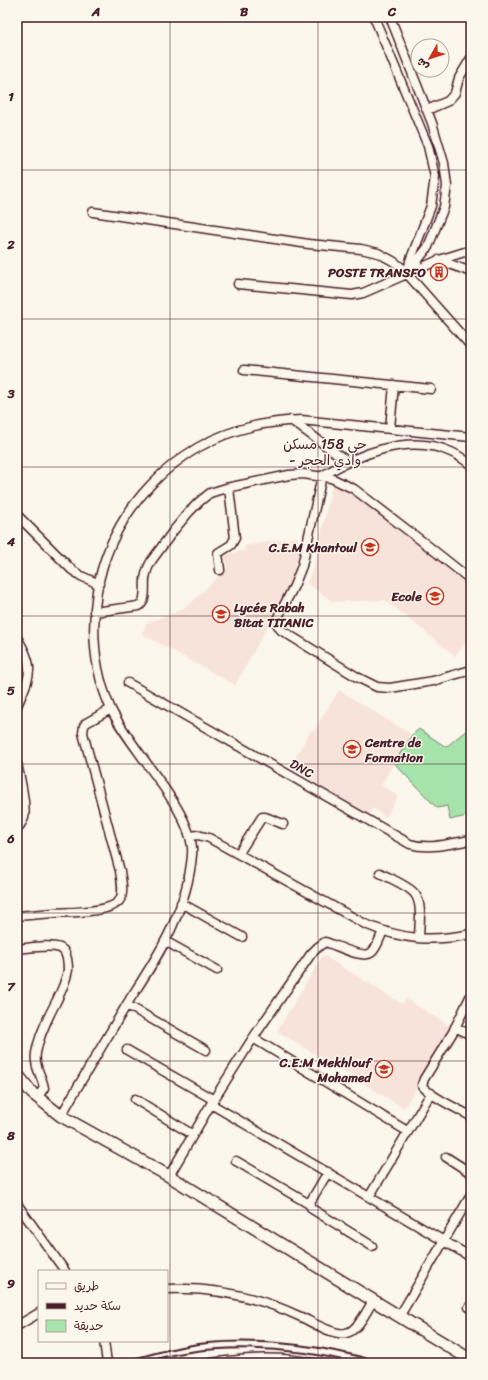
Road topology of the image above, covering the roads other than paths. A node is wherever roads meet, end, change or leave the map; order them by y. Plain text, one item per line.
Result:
1 (374, 17) edge
2 (390, 17) edge
3 (471, 58) edge
4 (427, 110) junction
5 (93, 212) dead end
6 (471, 250) edge
7 (439, 260) junction
8 (471, 272) edge
9 (407, 274) junction
10 (238, 284) dead end
11 (471, 346) edge
12 (244, 370) dead end
13 (394, 385) junction
14 (431, 389) dead end
15 (291, 420) junction
16 (390, 428) junction
17 (471, 437) edge
18 (348, 462) junction
19 (471, 465) edge
20 (322, 476) junction
21 (229, 488) junction
22 (17, 516) edge
23 (220, 570) dead end
24 (471, 580) edge
25 (99, 584) junction
26 (94, 612) junction
27 (17, 638) edge
28 (471, 670) edge
29 (128, 683) dead end
30 (17, 706) edge
31 (111, 709) junction
32 (17, 764) edge
33 (283, 824) dead end
34 (17, 829) edge
35 (191, 836) junction
36 (471, 840) edge
37 (239, 853) junction
38 (380, 873) dead end
39 (181, 904) junction
40 (17, 916) edge
41 (383, 931) junction
42 (471, 934) edge
43 (242, 937) dead end
44 (419, 938) junction
45 (165, 941) junction
46 (17, 949) edge
47 (217, 970) dead end
48 (471, 995) edge
49 (127, 1005) junction
50 (455, 1027) junction
51 (471, 1035) edge
52 (253, 1038) junction
53 (127, 1050) dead end
54 (206, 1050) dead end
55 (17, 1074) edge
56 (431, 1093) junction
57 (37, 1098) junction
58 (135, 1099) dead end
59 (213, 1102) junction
60 (61, 1116) junction
61 (471, 1116) edge
62 (407, 1131) junction
63 (193, 1135) junction
64 (446, 1157) dead end
65 (236, 1161) dead end
66 (328, 1172) junction
67 (471, 1172) edge
68 (169, 1176) junction
69 (471, 1195) edge
70 (369, 1196) junction
71 (17, 1204) edge
72 (308, 1204) junction
73 (444, 1241) junction
74 (372, 1246) dead end
75 (471, 1257) edge
76 (64, 1270) edge
77 (168, 1289) edge
78 (373, 1301) junction
79 (38, 1315) edge
80 (399, 1317) junction
81 (17, 1326) edge
82 (104, 1342) edge
83 (471, 1360) edge
84 (107, 1363) edge
85 (209, 1363) edge
86 (313, 1363) edge

1 - 9 street
2 - 4 street
3 - 4 street
4 - 9 street
5 - 9 street
6 - 7 street
7 - 8 street
7 - 9 street
9 - 10 street
9 - 11 street
12 - 13 street
13 - 14 street
13 - 16 street
15 - 16 street
15 - 18 street
15 - 25 street
16 - 17 street
18 - 19 street
18 - 20 street
20 - 21 street
20 - 24 street
20 - 28 street
21 - 23 street
21 - 26 street
22 - 25 street
25 - 26 street
26 - 31 street
27 - 30 street
29 - 36 street, DNC
31 - 35 street
31 - 40 street
32 - 34 street
33 - 37 street
35 - 37 street
35 - 39 street
37 - 41 street
38 - 44 street
39 - 43 street
39 - 45 street
41 - 44 street
41 - 52 street
42 - 44 street
45 - 47 street
45 - 49 street
46 - 57 street
48 - 50 street
49 - 54 street
49 - 60 street
50 - 51 street
50 - 56 street
52 - 59 street
52 - 62 street
53 - 59 street
55 - 57 main road
56 - 61 street
56 - 62 street
57 - 60 main road
58 - 63 street
59 - 63 street
59 - 66 street
60 - 68 main road
62 - 70 street
63 - 68 street
64 - 67 street
65 - 72 street
66 - 70 street
66 - 72 street
68 - 78 main road
69 - 73 street
70 - 73 street
71 - 76 street
72 - 74 street
73 - 75 street
73 - 80 street
77 - 78 street
78 - 80 main road
79 - 81 street
80 - 83 main road
82 - 84 street
85 - 86 street

